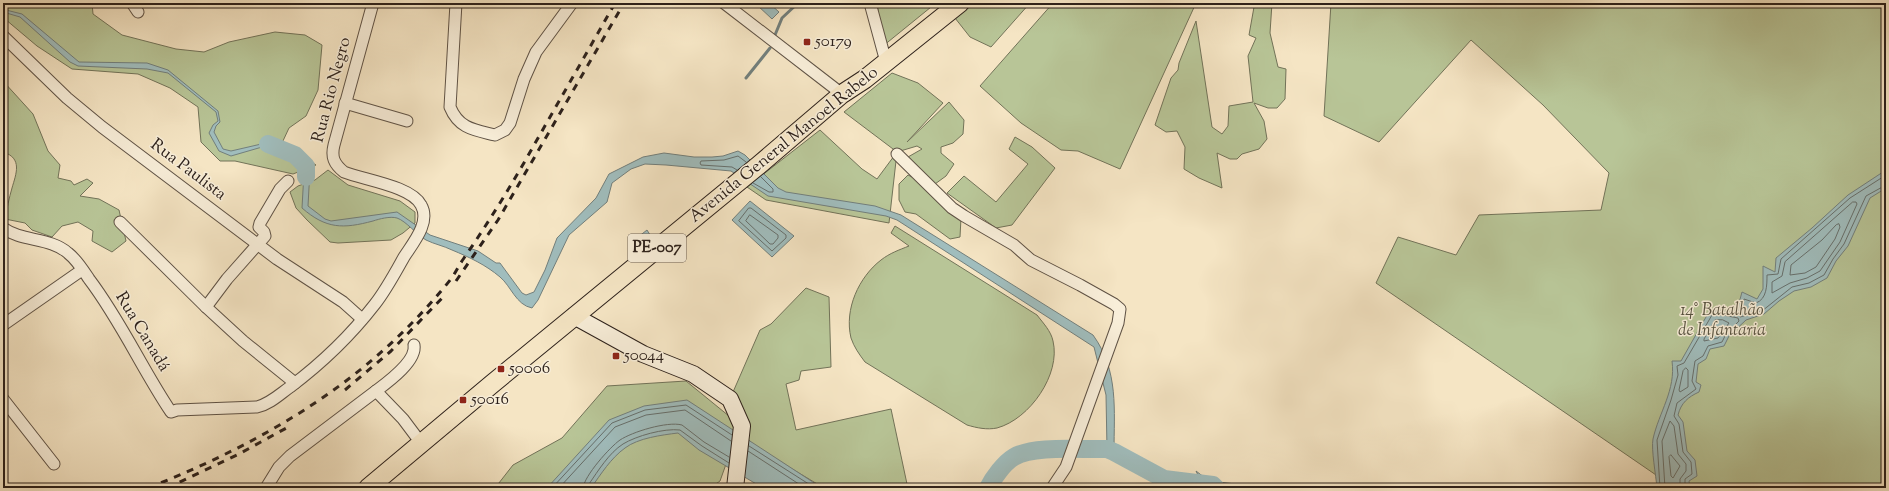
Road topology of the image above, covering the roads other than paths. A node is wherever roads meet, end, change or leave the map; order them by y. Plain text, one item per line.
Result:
1 (373, 3) edge
2 (456, 3) edge
3 (572, 3) edge
4 (724, 3) edge
5 (870, 3) edge
6 (960, 3) edge
7 (3, 36) edge
8 (886, 62) junction
9 (842, 94) junction
10 (345, 103) junction
11 (407, 121) dead end
12 (897, 154) dead end
13 (288, 181) dead end
14 (120, 222) dead end
15 (3, 228) edge
16 (258, 244) junction
17 (82, 270) junction
18 (206, 307) junction
19 (574, 316) junction
20 (362, 319) junction
21 (3, 325) edge
22 (414, 345) dead end
23 (295, 383) junction
24 (376, 391) junction
25 (3, 399) edge
26 (171, 412) joint
27 (421, 443) junction
28 (54, 464) dead end
29 (736, 483) edge
30 (266, 488) edge
31 (368, 488) edge
32 (1052, 488) edge

1 - 10 street, Rua Rio Negro
2 - 3 street
4 - 9 street
5 - 8 street
6 - 8 main road, Avenida General Manoel Rabelo / PE-007
7 - 16 street, Rua Paulista
8 - 9 main road, Avenida General Manoel Rabelo / PE-007
9 - 19 main road, Avenida General Manoel Rabelo / PE-007
10 - 11 street
10 - 20 street, Rua Rio Negro
12 - 32 street
13 - 16 street
14 - 18 street
15 - 17 street, Rua Canadá
16 - 18 street
16 - 20 street, Rua Paulista
17 - 21 street
17 - 26 street, Rua Canadá
18 - 23 street
19 - 27 main road, Avenida General Manoel Rabelo / PE-007
19 - 29 street
20 - 23 street, Rua Rio Negro
22 - 24 street
23 - 26 street, Rua Rio Negro
24 - 27 street
24 - 30 street
25 - 28 street
27 - 31 main road, Avenida General Manoel Rabelo / PE-007

